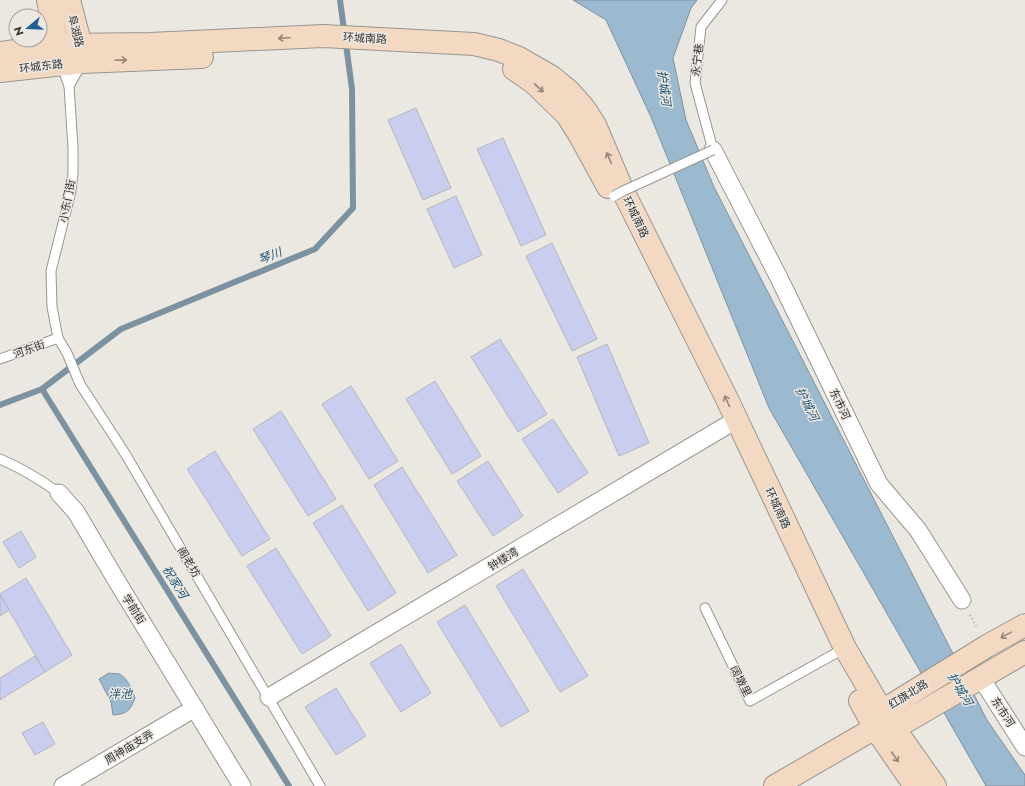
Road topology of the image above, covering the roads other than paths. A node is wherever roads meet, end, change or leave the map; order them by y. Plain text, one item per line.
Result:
1 (722, 0) edge
2 (60, 7) edge
3 (0, 53) edge
4 (59, 54) junction
5 (82, 54) junction
6 (0, 71) edge
7 (69, 86) junction
8 (713, 150) junction
9 (618, 194) junction
10 (58, 338) junction
11 (0, 359) edge
12 (730, 423) junction
13 (0, 460) edge
14 (59, 493) joint
15 (962, 600) road end
16 (705, 608) dead end
17 (1025, 625) edge
18 (840, 651) junction
19 (1025, 652) edge
20 (990, 672) junction
21 (269, 698) junction
22 (195, 708) junction
23 (884, 722) junction
24 (1025, 747) edge
25 (63, 786) edge
26 (242, 786) edge
27 (320, 786) edge
28 (775, 786) edge
29 (915, 786) edge
30 (936, 786) edge

1 - 8 lane, 永宁巷
2 - 4 main road, 阜湖路
2 - 5 main road, 阜湖路
3 - 4 main road, 环城东路
4 - 5 main road, 环城东路
4 - 6 main road, 环城东路
4 - 7 lane, 小东门街
5 - 7 lane
5 - 9 main road, 环城南路
7 - 10 lane, 小东门街
8 - 9 lane, bridge
8 - 15 street, 东市河
9 - 12 main road, 环城南路
10 - 11 lane, 河东街
10 - 21 lane, 阁老坊
12 - 18 main road, 环城南路
12 - 21 street, 钟楼湾
13 - 14 lane, 学前街
14 - 22 street, 学前街
16 - 18 lane, 阔墩里
17 -> 23 main road, 红旗北路
18 - 23 main road, 环城南路
19 - 20 main road
20 - 23 main road
20 - 24 street, 东市河
21 - 27 lane, 阁老坊
22 - 25 street, 周神庙支弄
22 - 26 street, 学前街
23 - 28 main road, 红旗北路
23 -> 29 main road, 环城南路
23 - 30 main road, 环城南路

